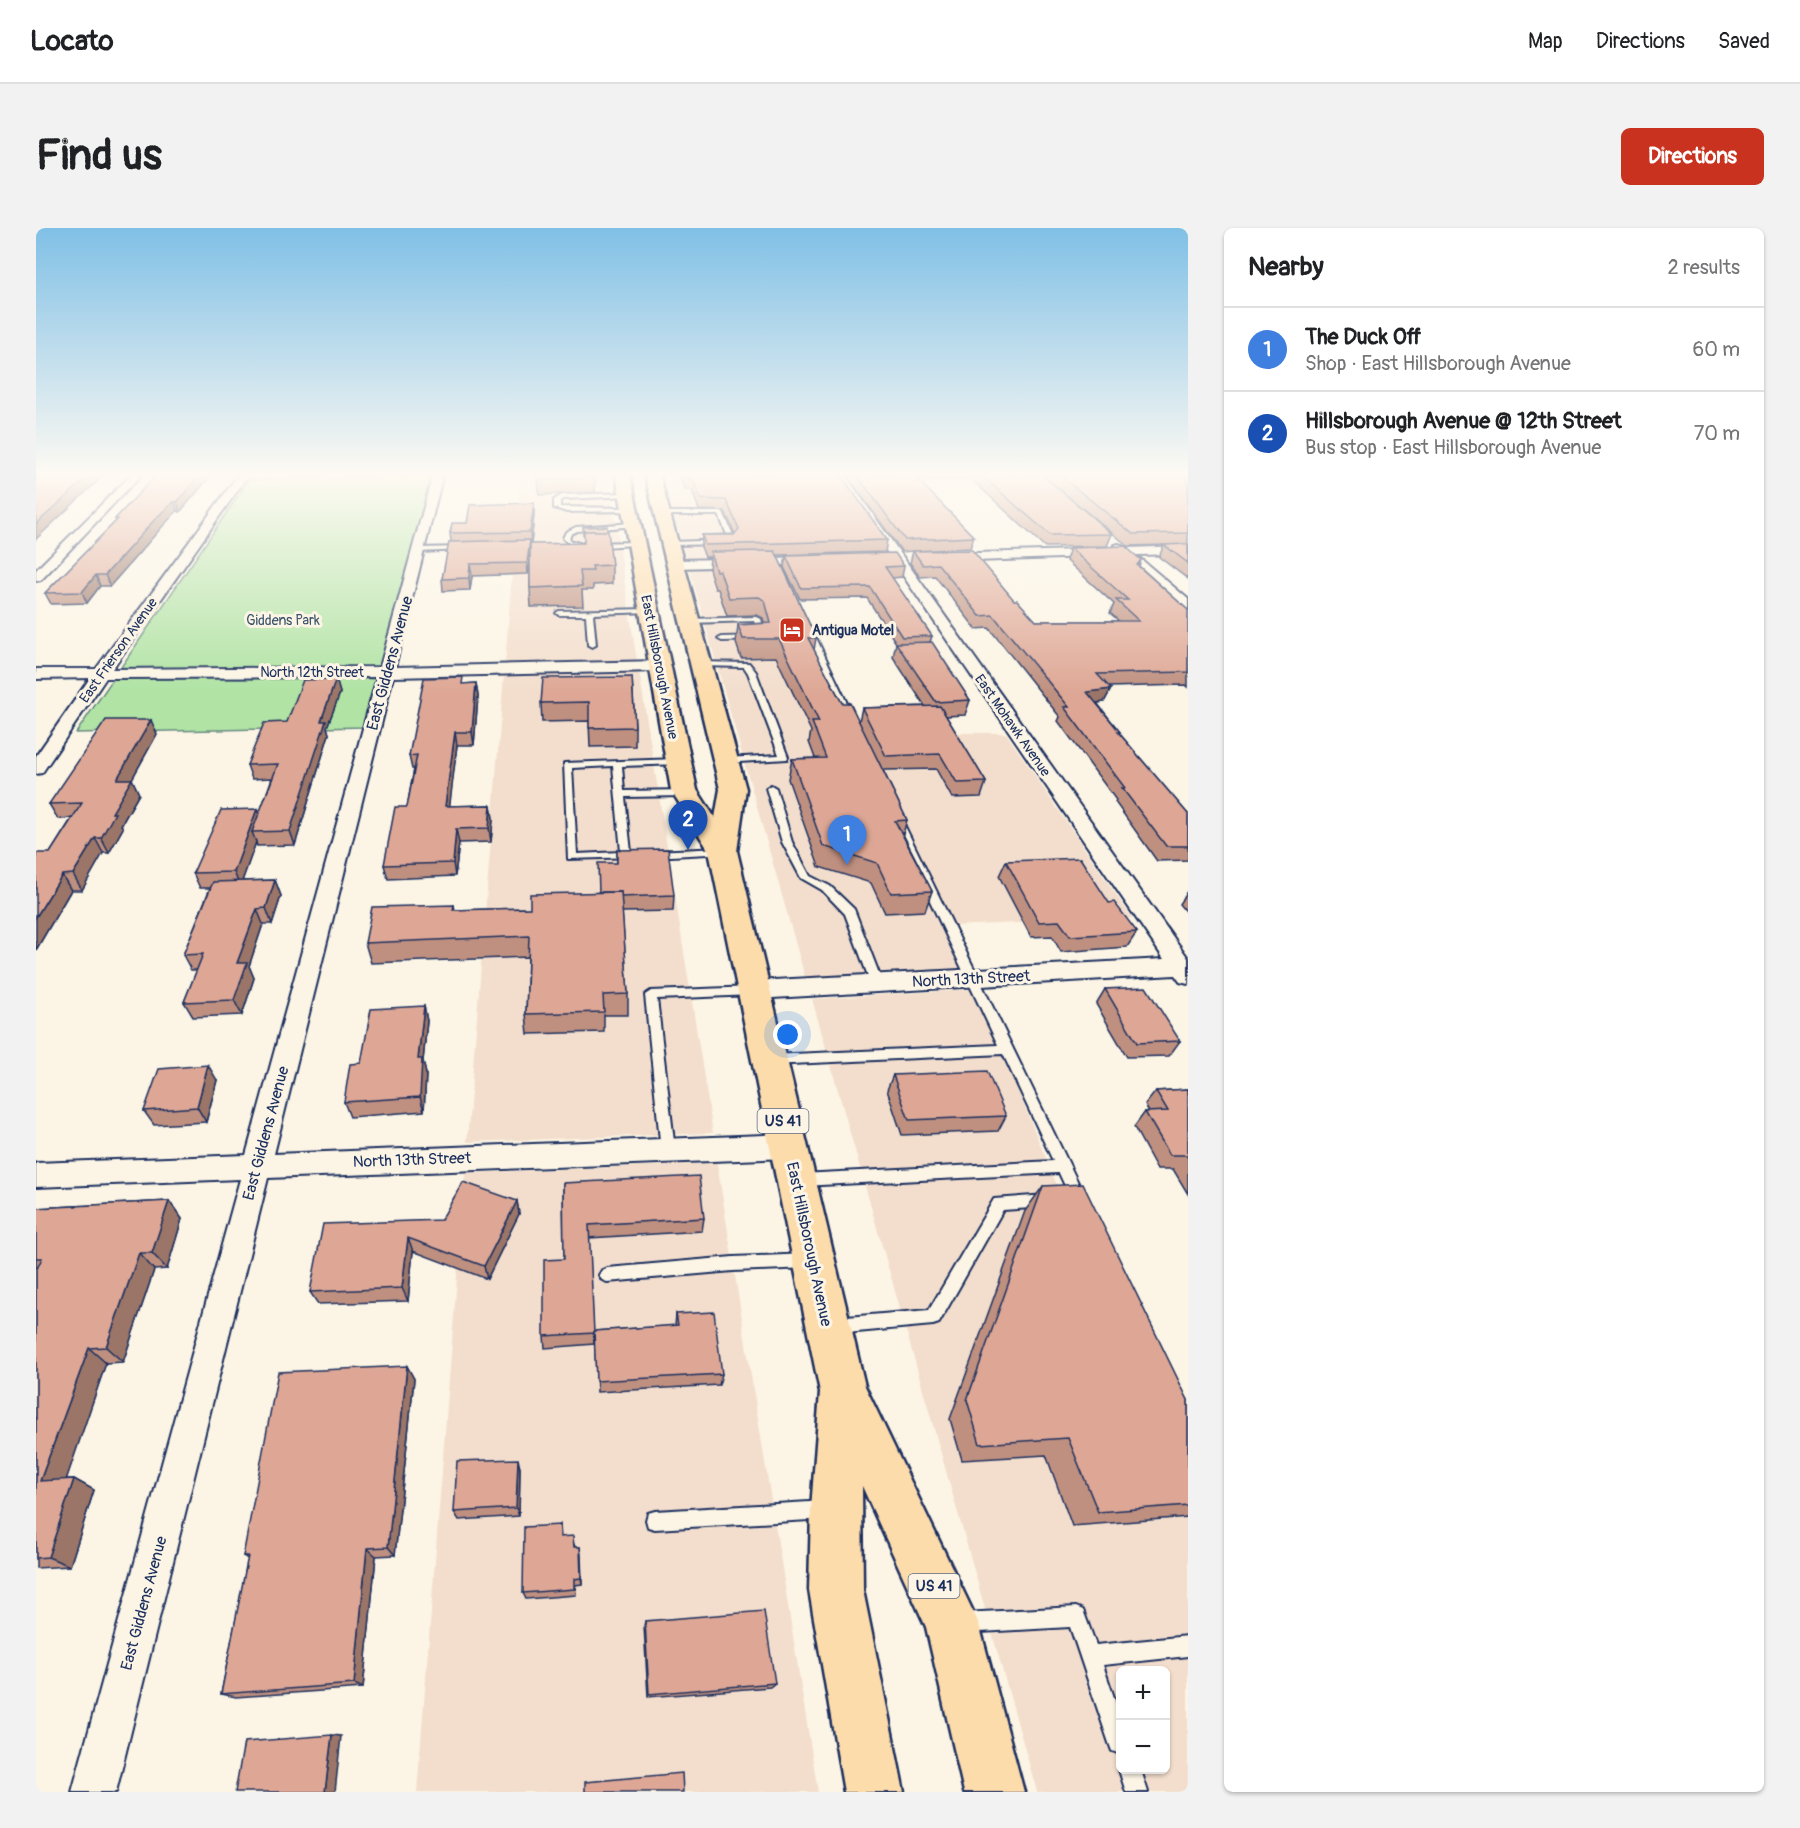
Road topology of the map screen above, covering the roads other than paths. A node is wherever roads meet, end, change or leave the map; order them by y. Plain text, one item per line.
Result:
1 (65, 547) edge
2 (192, 547) edge
3 (419, 547) edge
4 (638, 547) joint
5 (672, 547) edge
6 (889, 547) edge
7 (1118, 547) edge
8 (475, 548) edge
9 (418, 550) junction
10 (1188, 550) edge
11 (1124, 552) junction
12 (933, 558) edge
13 (831, 561) edge
14 (676, 564) junction
15 (36, 577) edge
16 (1188, 606) edge
17 (650, 611) junction
18 (589, 612) junction
19 (559, 613) dead end
20 (690, 621) junction
21 (806, 625) edge
22 (722, 639) dead end
23 (592, 645) dead end
24 (701, 664) junction
25 (659, 666) junction
26 (102, 672) junction
27 (387, 672) junction
28 (36, 674) edge
29 (707, 688) junction
30 (856, 731) edge
31 (726, 761) junction
32 (678, 762) junction
33 (617, 764) junction
34 (36, 769) edge
35 (771, 788) dead end
36 (686, 793) junction
37 (620, 794) junction
38 (891, 807) edge
39 (723, 851) junction
40 (626, 855) junction
41 (1186, 970) edge
42 (973, 978) junction
43 (878, 984) junction
44 (754, 990) junction
45 (1007, 1049) junction
46 (769, 1060) junction
47 (788, 1146) junction
48 (668, 1150) junction
49 (256, 1165) junction
50 (1063, 1167) junction
51 (36, 1175) edge
52 (796, 1180) junction
53 (813, 1261) junction
54 (607, 1275) dead end
55 (828, 1326) junction
56 (843, 1391) junction
57 (836, 1509) junction
58 (655, 1520) dead end
59 (952, 1624) junction
60 (1188, 1646) edge
61 (1090, 1656) junction
62 (1116, 1731) edge
63 (1131, 1774) edge
64 (94, 1792) edge
65 (874, 1792) edge
66 (994, 1792) edge
67 (1137, 1792) edge

1 - 15 street
2 - 26 street, East Frierson Avenue
3 - 9 street, East Giddens Avenue
4 - 14 main road
4 - 17 main road, East Hillsborough Avenue / US 41
5 - 14 main road, East Hillsborough Avenue / US 41
6 - 41 street, East Mohawk Avenue
7 - 11 street
8 - 9 lane
9 - 27 street, East Giddens Avenue
10 - 11 street
11 - 12 street
11 - 16 street
13 - 14 street
14 - 20 main road, East Hillsborough Avenue / US 41
17 - 18 lane
17 - 25 main road, East Hillsborough Avenue / US 41
18 - 19 lane
18 - 23 lane
20 - 22 lane
20 - 24 main road, East Hillsborough Avenue / US 41
21 - 30 lane
24 - 29 main road, East Hillsborough Avenue / US 41
24 - 31 lane
25 - 27 street, North 12th Street
25 - 29 main road
25 - 32 main road, East Hillsborough Avenue / US 41
26 - 27 street, North 12th Street
26 - 28 street, North 12th Street
26 - 34 street, East Frierson Avenue
27 - 49 street, East Giddens Avenue
29 - 31 main road, East Hillsborough Avenue / US 41
31 - 39 main road, East Hillsborough Avenue / US 41
32 - 33 lane
32 - 36 main road, East Hillsborough Avenue / US 41
33 - 37 lane
33 - 40 lane
35 - 43 lane
36 - 37 lane
36 - 39 main road, East Hillsborough Avenue / US 41
37 - 40 lane
38 - 42 lane
39 - 40 lane
39 - 44 main road, East Hillsborough Avenue / US 41
41 - 42 street, North 13th Street
42 - 43 street, North 13th Street
42 - 45 lane
43 - 44 street, North 13th Street
44 - 46 main road, East Hillsborough Avenue / US 41
44 - 48 lane
45 - 46 lane
45 - 50 lane
46 - 47 main road, East Hillsborough Avenue / US 41
47 - 48 street, North 13th Street
47 - 52 main road, East Hillsborough Avenue / US 41
48 - 49 street, North 13th Street
49 - 51 street, North 13th Street
49 - 64 street, East Giddens Avenue
50 - 52 lane
50 - 55 lane
52 - 53 main road, East Hillsborough Avenue / US 41
53 - 54 lane
53 - 55 main road, East Hillsborough Avenue / US 41
55 - 56 main road, East Hillsborough Avenue / US 41
56 - 57 main road, East Hillsborough Avenue / US 41
56 - 59 main road, East Hillsborough Avenue / US 41
57 - 58 lane
57 - 65 main road, East Hillsborough Avenue / US 41
59 - 61 lane
59 - 66 main road, East Hillsborough Avenue / US 41
60 - 61 lane
61 - 62 lane
63 - 67 lane

